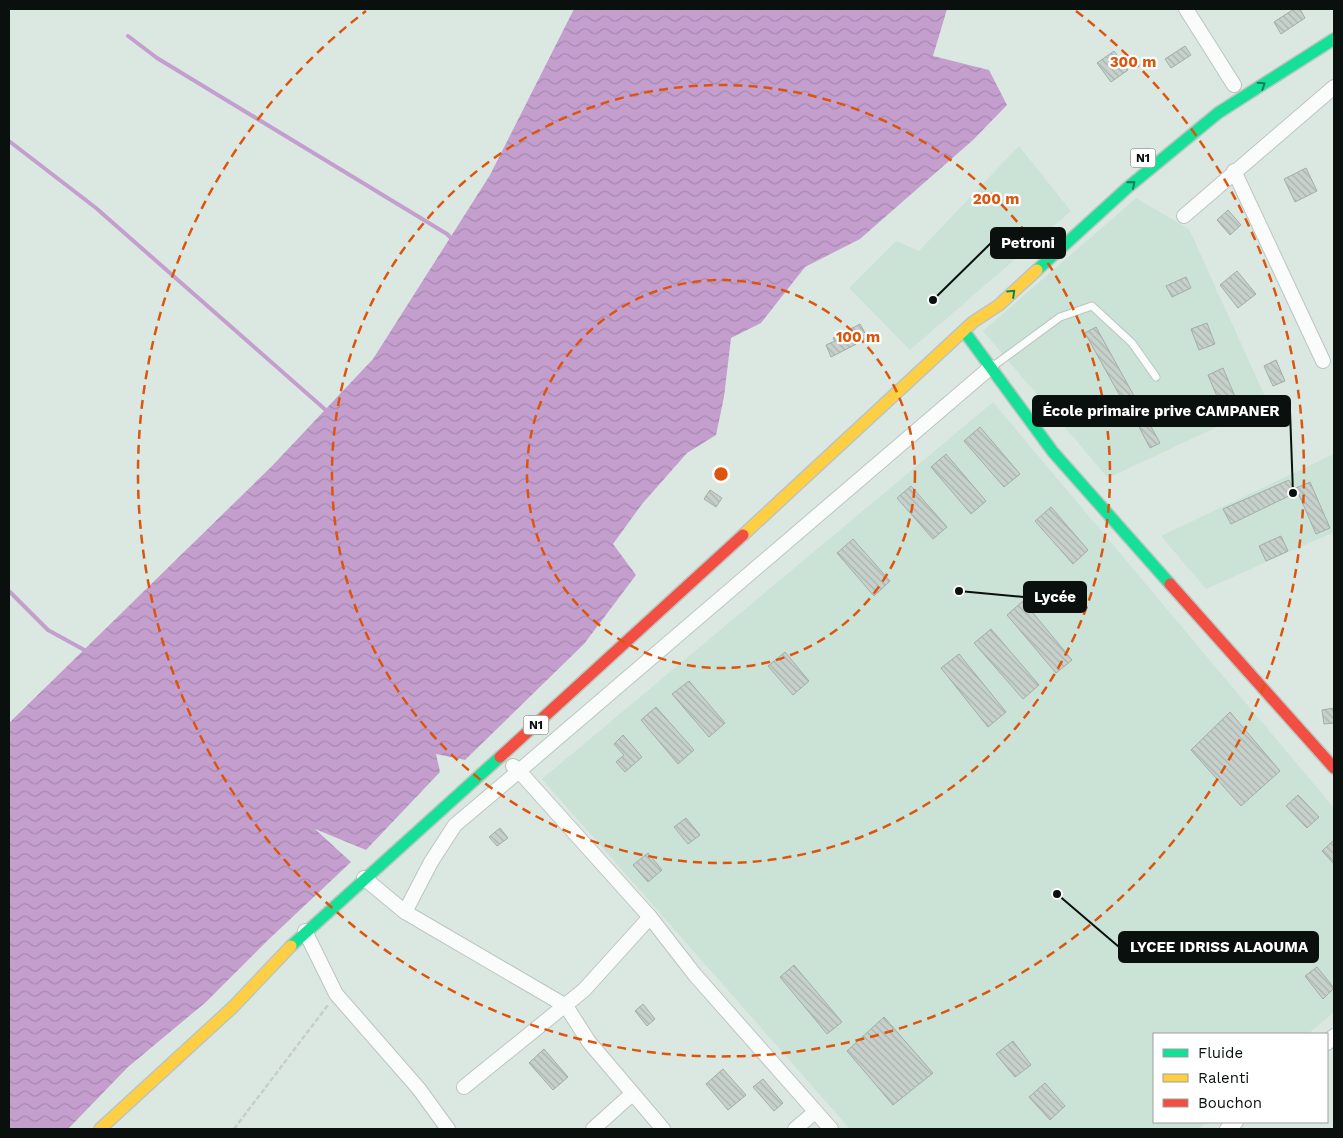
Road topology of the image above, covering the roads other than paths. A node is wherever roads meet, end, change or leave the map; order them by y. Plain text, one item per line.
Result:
1 (1186, 9) edge
2 (1334, 39) edge
3 (1234, 85) dead end
4 (1334, 87) edge
5 (1234, 171) junction
6 (1184, 216) dead end
7 (1068, 225) dead end
8 (973, 322) junction
9 (964, 331) junction
10 (1323, 362) dead end
11 (991, 367) junction
12 (1156, 377) dead end
13 (501, 756) junction
14 (1332, 762) edge
15 (519, 771) junction
16 (364, 878) junction
17 (405, 912) junction
18 (650, 916) junction
19 (305, 931) junction
20 (566, 1006) junction
21 (464, 1087) dead end
22 (632, 1094) junction
23 (816, 1112) junction
24 (100, 1129) edge
25 (448, 1129) edge
26 (593, 1129) edge
27 (663, 1129) edge
28 (795, 1129) edge
29 (831, 1129) edge

1 - 3 street
8 -> 2 main road, N1
4 - 5 street
5 - 6 street
5 - 10 street
7 - 8 main road, N1
8 - 9 main road, N1
9 - 11 main road
9 - 13 main road, N1
11 - 12 lane
11 - 14 main road
11 - 15 street
13 - 15 street
13 - 16 main road, N1
15 - 17 street
15 - 18 street
16 - 17 street
16 - 19 main road, N1
17 - 20 street
18 - 20 street
18 - 23 street
19 - 24 main road, N1
19 - 25 street
20 - 21 street
20 - 22 street
22 - 26 street
22 - 27 street
23 - 28 street
23 - 29 street

